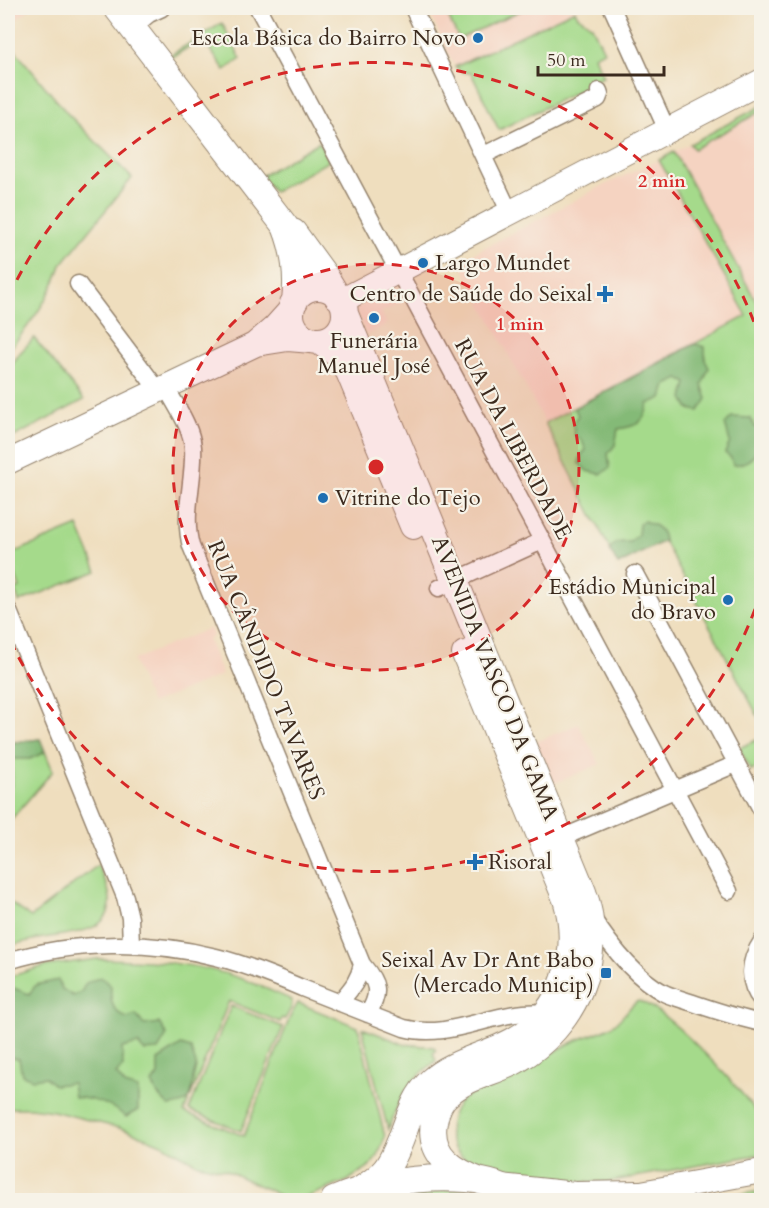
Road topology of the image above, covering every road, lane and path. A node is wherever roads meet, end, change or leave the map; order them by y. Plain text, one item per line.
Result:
1 (117, 8) edge
2 (162, 8) edge
3 (258, 8) edge
4 (413, 8) edge
5 (612, 8) edge
6 (132, 28) junction
7 (762, 81) edge
8 (599, 91) dead end
9 (667, 130) junction
10 (484, 155) junction
11 (510, 213) junction
12 (279, 217) junction
13 (399, 271) junction
14 (78, 284) dead end
15 (294, 304) junction
16 (341, 304) junction
17 (316, 341) junction
18 (254, 345) junction
19 (162, 389) junction
20 (8, 462) edge
21 (542, 542) junction
22 (635, 574) dead end
23 (446, 584) junction
24 (8, 609) edge
25 (736, 764) junction
26 (674, 789) junction
27 (762, 811) edge
28 (552, 842) junction
29 (729, 891) dead end
30 (580, 913) junction
31 (762, 941) edge
32 (131, 945) junction
33 (8, 962) edge
34 (362, 964) junction
35 (762, 1001) edge
36 (339, 1003) junction
37 (545, 1013) junction
38 (368, 1014) junction
39 (762, 1023) edge
40 (762, 1171) edge
41 (500, 1190) edge
42 (346, 1196) edge
43 (632, 1197) edge

1 - 6 main road, AVENIDA VASCO DA GAMA
2 - 6 street
3 - 13 street, RUA DA LIBERDADE
4 - 10 street
5 - 9 street
6 - 12 main road, AVENIDA VASCO DA GAMA
7 - 9 street
8 - 10 street
9 - 11 street
10 - 11 street
11 - 13 street
12 - 15 main road, AVENIDA VASCO DA GAMA
12 - 16 main road, AVENIDA VASCO DA GAMA
13 - 16 street
13 - 21 street, RUA DA LIBERDADE
14 - 19 street, RUA CÂNDIDO TAVARES
15 - 16 main road
15 - 17 main road
15 - 18 street
16 - 17 main road
16 - 23 main road, AVENIDA VASCO DA GAMA
17 - 18 street
17 - 23 main road, AVENIDA VASCO DA GAMA
18 - 19 street
19 - 20 street
19 - 34 street, RUA CÂNDIDO TAVARES
21 - 23 street
21 - 26 street, RUA DA LIBERDADE
22 - 25 street
23 - 28 main road, AVENIDA VASCO DA GAMA
24 - 32 street
25 - 26 street
25 - 27 street
26 - 28 street
26 - 29 street, RUA DA LIBERDADE
28 - 30 main road, AVENIDA VASCO DA GAMA
30 - 37 main road
30 - 39 street, AVENIDA VASCO DA GAMA
30 - 41 main road
31 - 35 street
32 - 33 street
32 - 36 street
34 - 36 street
34 - 38 street, RUA CÂNDIDO TAVARES
36 - 38 street
37 - 38 street
37 - 42 main road
40 - 43 street
41 - 42 main road
41 - 43 street

